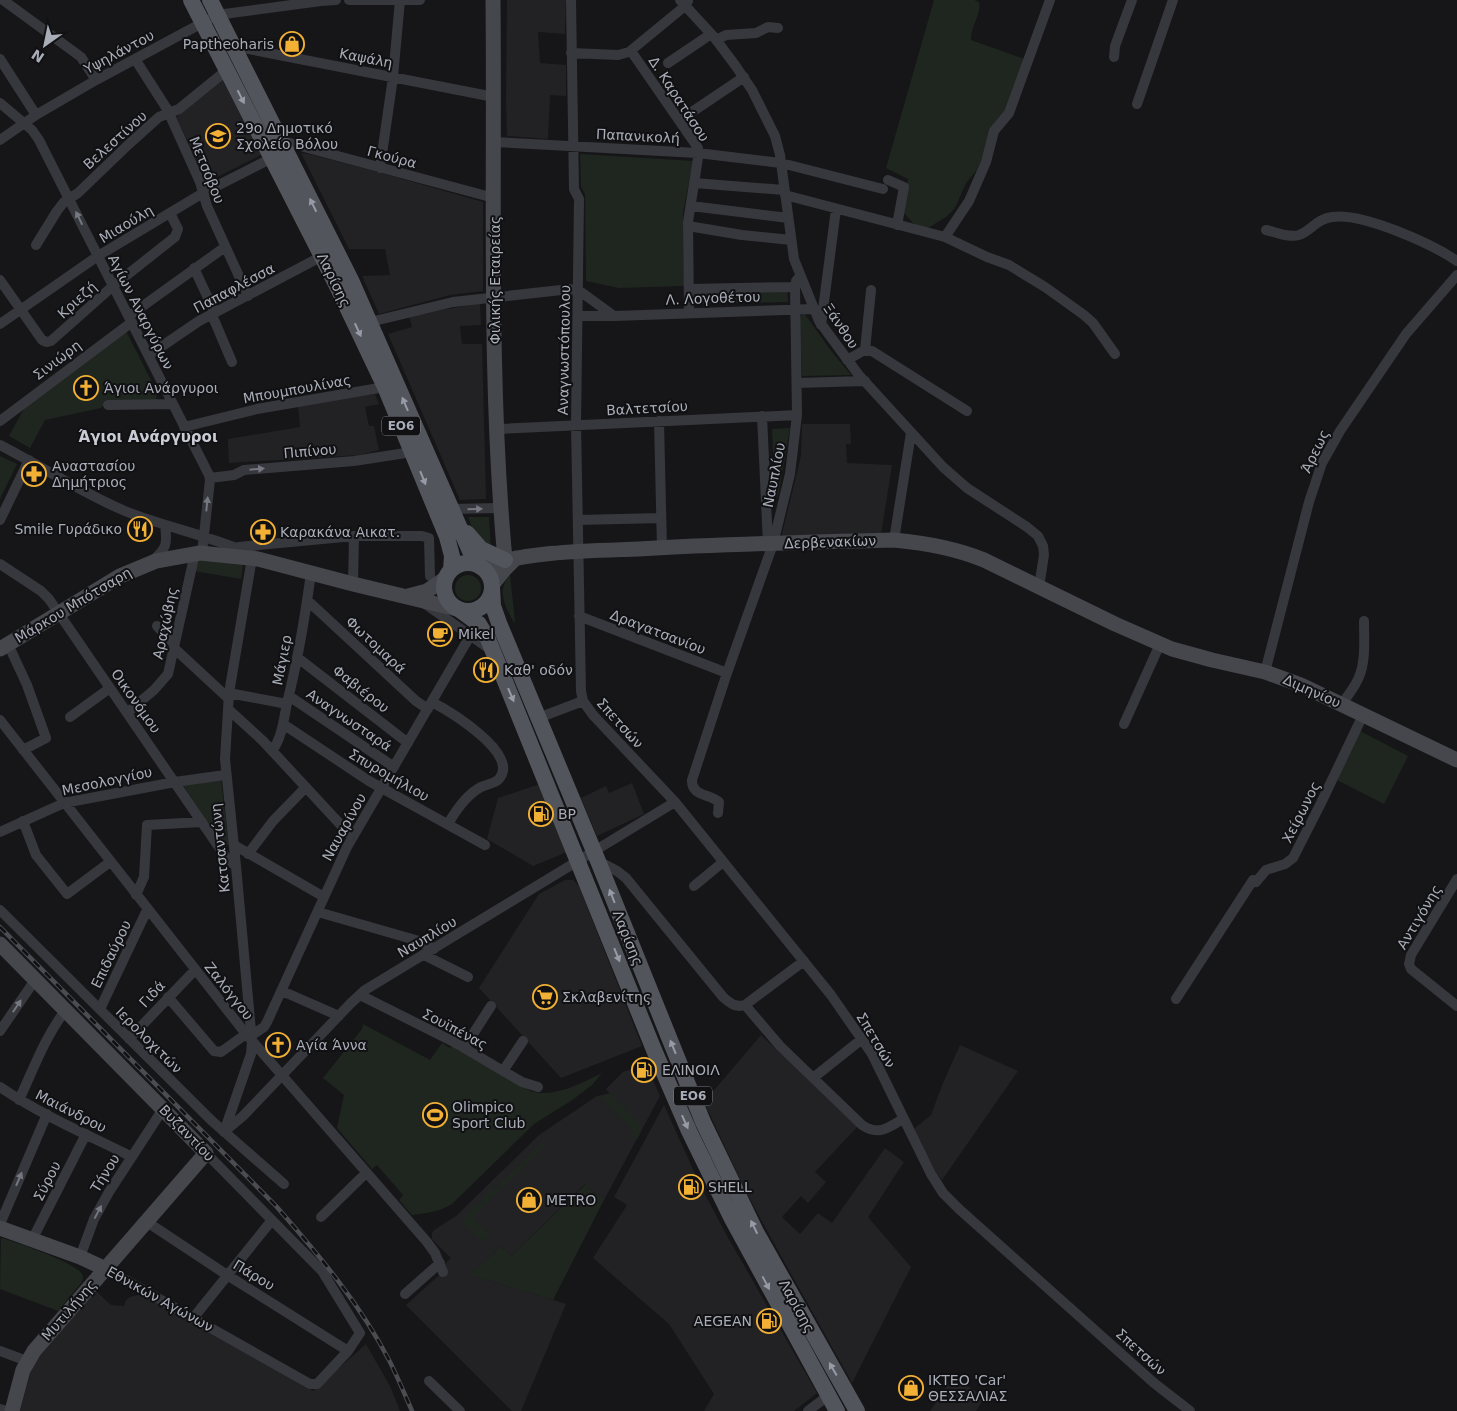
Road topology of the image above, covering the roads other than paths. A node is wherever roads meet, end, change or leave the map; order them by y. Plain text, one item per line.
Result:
1 (3, 0) edge
2 (191, 0) edge
3 (336, 0) edge
4 (349, 0) edge
5 (400, 0) edge
6 (420, 0) edge
7 (493, 0) edge
8 (571, 0) edge
9 (1050, 0) edge
10 (1132, 0) edge
11 (1173, 0) edge
12 (685, 2) edge
13 (213, 7) edge
14 (203, 23) junction
15 (778, 28) dead end
16 (713, 37) junction
17 (233, 46) junction
18 (631, 51) junction
19 (571, 53) junction
20 (1114, 57) dead end
21 (0, 59) edge
22 (135, 59) junction
23 (668, 63) dead end
24 (227, 70) junction
25 (392, 77) junction
26 (744, 77) junction
27 (96, 80) junction
28 (494, 97) junction
29 (0, 102) edge
30 (1137, 104) dead end
31 (168, 113) junction
32 (36, 115) junction
33 (680, 120) junction
34 (24, 122) junction
35 (0, 140) edge
36 (282, 142) junction
37 (494, 142) junction
38 (574, 146) junction
39 (698, 153) junction
40 (272, 158) junction
41 (781, 163) junction
42 (380, 168) junction
43 (694, 183) junction
44 (785, 192) junction
45 (203, 193) junction
46 (69, 198) junction
47 (494, 198) junction
48 (691, 206) junction
49 (836, 209) junction
50 (170, 213) junction
51 (788, 218) junction
52 (898, 225) junction
53 (688, 226) junction
54 (1266, 230) dead end
55 (945, 237) junction
56 (791, 240) junction
57 (36, 245) dead end
58 (225, 247) junction
59 (329, 252) junction
60 (98, 256) junction
61 (1457, 261) edge
62 (194, 268) junction
63 (1457, 275) edge
64 (800, 276) junction
65 (0, 280) edge
66 (112, 286) junction
67 (795, 287) junction
68 (689, 289) junction
69 (578, 290) junction
70 (871, 290) dead end
71 (248, 296) junction
72 (494, 298) junction
73 (795, 309) junction
74 (813, 309) junction
75 (20, 310) junction
76 (689, 313) junction
77 (213, 314) junction
78 (578, 316) junction
79 (614, 316) junction
80 (130, 319) junction
81 (370, 322) junction
82 (0, 324) edge
83 (821, 325) junction
84 (865, 350) junction
85 (1115, 354) dead end
86 (149, 355) junction
87 (847, 360) junction
88 (232, 362) dead end
89 (865, 381) junction
90 (797, 383) junction
91 (385, 387) junction
92 (173, 404) junction
93 (108, 406) dead end
94 (967, 411) dead end
95 (797, 415) junction
96 (762, 416) junction
97 (0, 421) edge
98 (659, 421) junction
99 (576, 425) junction
100 (184, 427) junction
101 (497, 430) junction
102 (911, 433) junction
103 (0, 444) edge
104 (412, 452) junction
105 (30, 460) junction
106 (210, 478) junction
107 (500, 508) junction
108 (450, 509) junction
109 (661, 518) junction
110 (0, 520) edge
111 (578, 520) junction
112 (165, 526) junction
113 (354, 536) junction
114 (894, 540) junction
115 (771, 544) junction
116 (237, 547) junction
117 (200, 548) junction
118 (662, 548) junction
119 (578, 552) junction
120 (258, 559) junction
121 (510, 559) junction
122 (150, 563) junction
123 (0, 564) edge
124 (479, 566) junction
125 (311, 573) junction
126 (442, 575) junction
127 (353, 584) junction
128 (492, 587) junction
129 (1039, 587) junction
130 (404, 597) junction
131 (307, 600) junction
132 (420, 601) junction
133 (459, 610) junction
134 (58, 612) junction
135 (579, 616) junction
136 (1364, 621) dead end
137 (156, 626) dead end
138 (470, 636) junction
139 (1160, 644) junction
140 (4, 646) edge
141 (174, 646) junction
142 (494, 652) junction
143 (298, 658) junction
144 (1265, 672) junction
145 (727, 673) junction
146 (110, 688) junction
147 (229, 700) junction
148 (288, 700) junction
149 (583, 701) junction
150 (1342, 704) junction
151 (430, 705) junction
152 (128, 712) junction
153 (1363, 714) junction
154 (70, 717) dead end
155 (538, 718) junction
156 (0, 720) edge
157 (283, 724) junction
158 (1124, 724) dead end
159 (408, 743) junction
160 (23, 750) junction
161 (272, 751) junction
162 (1457, 760) edge
163 (394, 767) junction
164 (225, 775) junction
165 (175, 782) junction
166 (306, 787) junction
167 (382, 788) junction
168 (675, 802) junction
169 (64, 803) junction
170 (718, 813) dead end
171 (23, 821) junction
172 (202, 822) junction
173 (448, 824) junction
174 (0, 832) edge
175 (352, 837) junction
176 (486, 845) dead end
177 (234, 846) junction
178 (248, 854) junction
179 (596, 857) junction
180 (579, 861) junction
181 (110, 862) junction
182 (723, 862) junction
183 (236, 866) junction
184 (1457, 879) edge
185 (694, 886) dead end
186 (136, 895) junction
187 (324, 898) junction
188 (0, 910) edge
189 (147, 910) junction
190 (318, 912) junction
191 (0, 944) edge
192 (434, 949) junction
193 (424, 954) junction
194 (804, 961) junction
195 (195, 970) junction
196 (468, 977) dead end
197 (35, 980) junction
198 (282, 991) junction
199 (360, 995) junction
200 (168, 997) junction
201 (1176, 999) dead end
202 (745, 1005) junction
203 (491, 1006) dead end
204 (1457, 1006) edge
205 (100, 1009) junction
206 (65, 1011) junction
207 (339, 1016) junction
208 (0, 1031) edge
209 (250, 1037) junction
210 (129, 1039) junction
211 (862, 1039) junction
212 (523, 1041) dead end
213 (464, 1048) junction
214 (503, 1071) junction
215 (281, 1076) junction
216 (813, 1078) junction
217 (0, 1087) edge
218 (538, 1087) dead end
219 (19, 1100) junction
220 (163, 1109) junction
221 (47, 1114) junction
222 (903, 1119) junction
223 (224, 1132) junction
224 (86, 1134) junction
225 (206, 1153) junction
226 (132, 1156) junction
227 (366, 1173) junction
228 (284, 1184) dead end
229 (321, 1217) dead end
230 (272, 1220) junction
231 (147, 1222) junction
232 (0, 1224) edge
233 (0, 1228) edge
234 (32, 1240) junction
235 (80, 1257) junction
236 (106, 1269) junction
237 (227, 1275) junction
238 (405, 1294) dead end
239 (194, 1317) junction
240 (348, 1351) junction
241 (0, 1352) edge
242 (27, 1361) junction
243 (429, 1381) dead end
244 (829, 1396) junction
245 (0, 1409) edge
246 (7, 1411) edge
247 (12, 1411) edge
248 (460, 1411) edge
249 (808, 1411) edge
250 (837, 1411) edge
251 (857, 1411) edge
252 (1190, 1411) edge

1 - 27 street
2 - 14 main road, Λαρίσης / ΕΟ6
3 - 13 street
4 - 5 street
5 - 6 street
5 - 25 street
7 - 28 street, Φιλικής Εταιρείας
8 - 19 street, Αναγνωστόπουλου
9 - 55 street
10 - 20 street
11 - 30 street
12 - 16 street, Ξάνθου
12 - 18 street
13 - 14 street, Υψηλάντου
13 - 17 main road, Λαρίσης / ΕΟ6
14 - 22 street, Υψηλάντου
14 - 24 main road, Λαρίσης / ΕΟ6
15 - 16 street
16 - 23 street
16 - 26 street, Ξάνθου
17 - 25 street, Καψάλη
17 - 36 main road, Λαρίσης / ΕΟ6
18 - 19 street
18 - 33 street, Δ. Καρατάσου
19 - 38 street, Αναγνωστόπουλου
21 - 32 street
22 - 27 street, Υψηλάντου
22 - 31 street, Μετσόβου
24 - 31 street, Βελεστίνου
24 -> 40 main road, Λαρίσης / ΕΟ6
25 - 28 street, Καψάλη
25 - 42 street
26 - 33 street
26 - 41 street, Ξάνθου
27 - 32 street, Υψηλάντου
28 - 37 street, Φιλικής Εταιρείας
29 - 34 street, Αγίων Αναργύρων
31 - 45 street, Μετσόβου
31 - 46 street, Βελεστίνου
32 - 34 street, Υψηλάντου
33 - 39 street, Δ. Καρατάσου
34 - 35 street, Υψηλάντου
34 - 46 street, Αγίων Αναργύρων
36 - 42 street, Γκούρα
59 -> 36 main road, Λαρίσης / ΕΟ6
37 - 38 street, Παπανικολή
37 - 47 street, Φιλικής Εταιρείας
38 - 39 street, Παπανικολή
38 - 69 street, Αναγνωστόπουλου
39 - 41 street, Παπανικολή
39 - 43 street, Δ. Καρατάσου
40 - 45 street, Μιαούλη
40 - 59 main road, Λαρίσης / ΕΟ6
41 - 44 street, Ξάνθου
41 - 52 street, Παπανικολή
42 - 47 street, Γκούρα
43 - 44 street
43 - 48 street, Δ. Καρατάσου
44 - 49 street
44 - 51 street, Ξάνθου
45 - 50 street, Μιαούλη
45 - 58 street, Μετσόβου
46 - 57 street, Βελεστίνου
60 -> 46 street, Αγίων Αναργύρων
47 - 72 street, Φιλικής Εταιρείας
48 - 51 street
48 - 53 street, Δ. Καρατάσου
49 - 52 street
49 - 83 street
50 - 60 street, Μιαούλη
50 - 66 street, Κριεζή
51 - 56 street, Ξάνθου
52 - 55 street
53 - 56 street
53 - 68 street, Δ. Καρατάσου
54 - 61 street
55 - 85 street
56 - 64 street, Ξάνθου
58 - 62 street, Σινιώρη
58 - 71 street, Μετσόβου
59 - 71 street, Παπαφλέσσα
59 - 81 main road, Λαρίσης / ΕΟ6
59 -> 91 main road, Λαρίσης / ΕΟ6
60 - 66 street, Αγίων Αναργύρων
60 - 75 street, Μιαούλη
62 - 77 street
62 - 80 street, Σινιώρη
63 - 144 street, Άρεως
64 - 67 street, Ναυπλίου
64 - 74 street, Ξάνθου
65 - 75 street
66 - 75 street, Κριεζή
66 - 80 street, Αγίων Αναργύρων
67 - 68 street, Λ. Λογοθέτου
67 - 73 street, Ναυπλίου
68 - 76 street, Δ. Καρατάσου
69 - 72 street
69 - 78 street, Αναγνωστόπουλου
69 - 79 street
70 - 84 street
71 - 77 street, Παπαφλέσσα
72 - 81 street
72 - 101 street, Φιλικής Εταιρείας
73 - 74 street, Λ. Λογοθέτου
73 - 76 street, Λ. Λογοθέτου
73 - 90 street, Ναυπλίου
74 - 83 street, Ξάνθου
75 - 82 street, Μιαούλη
76 - 79 street, Λ. Λογοθέτου
77 - 86 street, Παπαφλέσσα
77 - 88 street
78 - 79 street, Λ. Λογοθέτου
78 - 99 street, Αναγνωστόπουλου
80 - 86 street, Αγίων Αναργύρων
80 - 97 street, Σινιώρη
108 -> 81 main road, Λαρίσης / ΕΟ6
83 - 87 street, Ξάνθου
84 - 87 street
84 - 94 street
86 - 92 street, Αγίων Αναργύρων
87 - 89 street, Ξάνθου
89 - 90 street
89 - 102 street, Ξάνθου
90 - 95 street, Ναυπλίου
91 - 100 street, Μπουμπουλίνας
91 - 104 main road, Λαρίσης / ΕΟ6
92 - 93 street
92 - 100 street, Αγίων Αναργύρων
95 - 96 street, Βαλτετσίου
95 - 115 street, Ναυπλίου
96 - 98 street, Βαλτετσίου
96 - 115 street, Ναυπλίου
98 - 99 street, Βαλτετσίου
98 - 109 street
99 - 101 street, Βαλτετσίου
99 - 111 street, Αναγνωστόπουλου
100 - 106 street, Αγίων Αναργύρων
101 - 107 street, Φιλικής Εταιρείας
102 - 114 street
102 - 129 street, Ξάνθου
103 - 105 street
106 -> 104 street, Πιπίνου
104 -> 126 main road, Λαρίσης / ΕΟ6
105 - 110 street
105 - 112 street
117 -> 106 street
108 -> 107 street
107 - 121 street, Φιλικής Εταιρείας
108 - 121 main road
108 - 124 main road, Λαρίσης / ΕΟ6
109 - 111 street
109 - 118 street
111 - 119 street, Αναγνωστόπουλου
112 - 117 street
112 - 122 street
113 - 116 street
113 - 126 street
113 - 127 street
114 - 115 street, Δερβενακίων
114 - 129 street, Δερβενακίων
115 - 118 street, Δερβενακίων
115 - 145 street, Ναυπλίου
116 - 117 street, Μάρκου Μπότσαρη
116 - 120 street, Μάρκου Μπότσαρη
117 - 120 street, Μάρκου Μπότσαρη
117 - 122 street, Μάρκου Μπότσαρη
117 - 141 street, Αραχώβης
118 - 119 street, Δερβενακίων
119 - 121 street, Δερβενακίων
119 - 135 street, Αναγνωστόπουλου
120 - 125 street, Μάρκου Μπότσαρη
120 - 147 street, Κατσαντώνη
121 - 124 street, Δερβενακίων
121 - 128 street
122 - 134 street, Μάρκου Μπότσαρη
123 - 134 street, Οικονόμου
124 - 126 main road
124 - 128 main road, ΕΟ6
125 - 127 street, Μάρκου Μπότσαρη
125 - 131 street, Μάγιερ
126 - 130 street
126 - 133 main road, ΕΟ6
127 - 130 street, Μάρκου Μπότσαρη
128 - 133 main road
128 - 155 main road, Λαρίσης / ΕΟ6
129 - 139 street, Δερβενακίων
130 - 132 street, Μάρκου Μπότσαρη
131 - 143 street, Μάγιερ
131 - 151 street, Φωτομαρά
132 - 133 street, Μάρκου Μπότσαρη
132 - 138 street
133 - 142 main road, Λαρίσης / ΕΟ6
134 - 140 street, Μάρκου Μπότσαρη
134 - 146 street, Οικονόμου
135 - 145 street, Δραγατσανίου
135 - 149 street, Αναγνωστόπουλου
136 - 150 street
137 - 141 street
138 - 142 street
138 - 151 street, Ναυαρίνου
139 - 144 street, Διμηνίου
139 - 158 street
140 - 160 street
141 - 147 street
141 - 152 street, Αραχώβης
142 -> 180 main road, Λαρίσης / ΕΟ6
143 - 148 street, Μάγιερ
143 - 159 street, Φαβιέρου
144 - 150 street, Διμηνίου
145 - 170 street, Ναυπλίου
146 - 152 street, Οικονόμου
146 - 154 street
147 - 148 street, Αναγνωσταρά
147 - 161 street
147 - 164 street, Κατσαντώνη
148 - 157 street, Μάγιερ
148 - 163 street, Αναγνωσταρά
149 - 155 street, Σπετσών
149 - 168 street, Σπετσών
150 - 153 street, Διμηνίου
151 - 159 street, Ναυαρίνου
151 - 173 street, Φωτομαρά
152 - 165 street, Οικονόμου
153 - 162 street, Διμηνίου
153 - 201 street, Χείρωνος
155 - 179 main road, Λαρίσης / ΕΟ6
156 - 160 street, Ζαλόγγου
157 - 161 street, Μάγιερ
157 - 167 street, Σπυρομήλιου
159 - 163 street, Ναυαρίνου
160 - 169 street, Ζαλόγγου
161 - 166 street
163 - 167 street, Ναυαρίνου
164 - 165 street, Μεσολογγίου
164 - 177 street, Κατσαντώνη
165 - 169 street, Μεσολογγίου
165 - 172 street, Οικονόμου
166 - 175 street
166 - 178 street
167 - 173 street, Σπυρομήλιου
167 - 175 street, Ναυαρίνου
168 - 179 street, Ναυπλίου
168 - 182 street, Σπετσών
169 - 171 street, Μεσολογγίου
169 - 181 street, Ζαλόγγου
171 - 174 street, Μεσολογγίου
171 - 181 street
172 - 183 street, Οικονόμου
172 - 186 street
173 - 176 street, Σπυρομήλιου
175 - 187 street, Ναυαρίνου
177 - 178 street
177 - 183 street, Κατσαντώνη
178 - 187 street
179 - 180 street, Ναυπλίου
179 - 202 street
251 -> 179 main road, Λαρίσης / ΕΟ6
180 - 192 street, Ναυπλίου
180 -> 244 main road, Λαρίσης / ΕΟ6
181 - 186 street, Ζαλόγγου
182 - 185 street
182 - 194 street, Σπετσών
183 - 209 street, Κατσαντώνη
184 - 204 street, Αντιγόνης
186 - 189 street, Ζαλόγγου
187 - 190 street, Ναυαρίνου
188 - 205 street, Ιερολοχιτών
189 - 195 street, Ζαλόγγου
189 - 205 street, Επιδαύρου
190 - 192 street
190 - 198 street, Ναυαρίνου
191 - 197 street, Βυζαντίου
192 - 193 street, Ναυπλίου
193 - 196 street
193 - 199 street, Ναυπλίου
194 - 202 street
194 - 211 street, Σπετσών
195 - 200 street, Γιδά
195 - 209 street, Ζαλόγγου
197 - 206 street, Βυζαντίου
208 -> 197 street
198 - 207 street
198 - 209 street, Ναυαρίνου
199 - 207 street, Ναυπλίου
199 - 213 street, Σουϊπένας
200 - 209 street, Ναυαρίνου
200 - 210 street, Γιδά
202 - 216 street
203 - 213 street
205 - 210 street, Ιερολοχιτών
206 - 219 street
206 - 220 street, Βυζαντίου
207 - 215 street, Ναυπλίου
209 - 215 street, Ζαλόγγου
209 - 223 street, Κατσαντώνη
210 - 223 street, Ιερολοχιτών
211 - 216 street
211 - 222 street, Σπετσών
212 - 214 street
213 - 214 street, Σουϊπένας
214 - 218 street, Σουϊπένας
215 - 223 street, Ναυπλίου
215 - 227 street, Ζαλόγγου
216 - 222 street
217 - 219 street, Μαιάνδρου
219 - 221 street, Μαιάνδρου
220 - 225 street, Βυζαντίου
220 - 226 street, Τήνου
221 - 224 street, Μαιάνδρου
232 -> 221 street
222 - 252 street, Σπετσών
223 - 228 street, Ιερολοχιτών
224 - 226 street, Μαιάνδρου
224 - 234 street, Σύρου
225 - 230 street, Βυζαντίου
225 - 231 street, Μυτιλήνης
235 -> 226 street, Τήνου
227 - 229 street
227 - 238 street, Ζαλόγγου
230 - 237 street
230 - 240 street, Βυζαντίου
231 - 236 street, Μυτιλήνης
231 - 237 street, Πάρου
233 - 234 street, Εθνικών Αγώνων
234 - 235 street, Εθνικών Αγώνων
235 - 236 street, Εθνικών Αγώνων
236 - 239 street, Εθνικών Αγώνων
236 - 242 street, Μυτιλήνης
237 - 239 street
237 - 240 street, Πάρου
239 - 240 street, Εθνικών Αγώνων
241 - 242 street
242 - 247 street, Μυτιλήνης
243 - 248 street
244 - 249 street
244 - 250 main road, Λαρίσης / ΕΟ6
245 - 246 street

